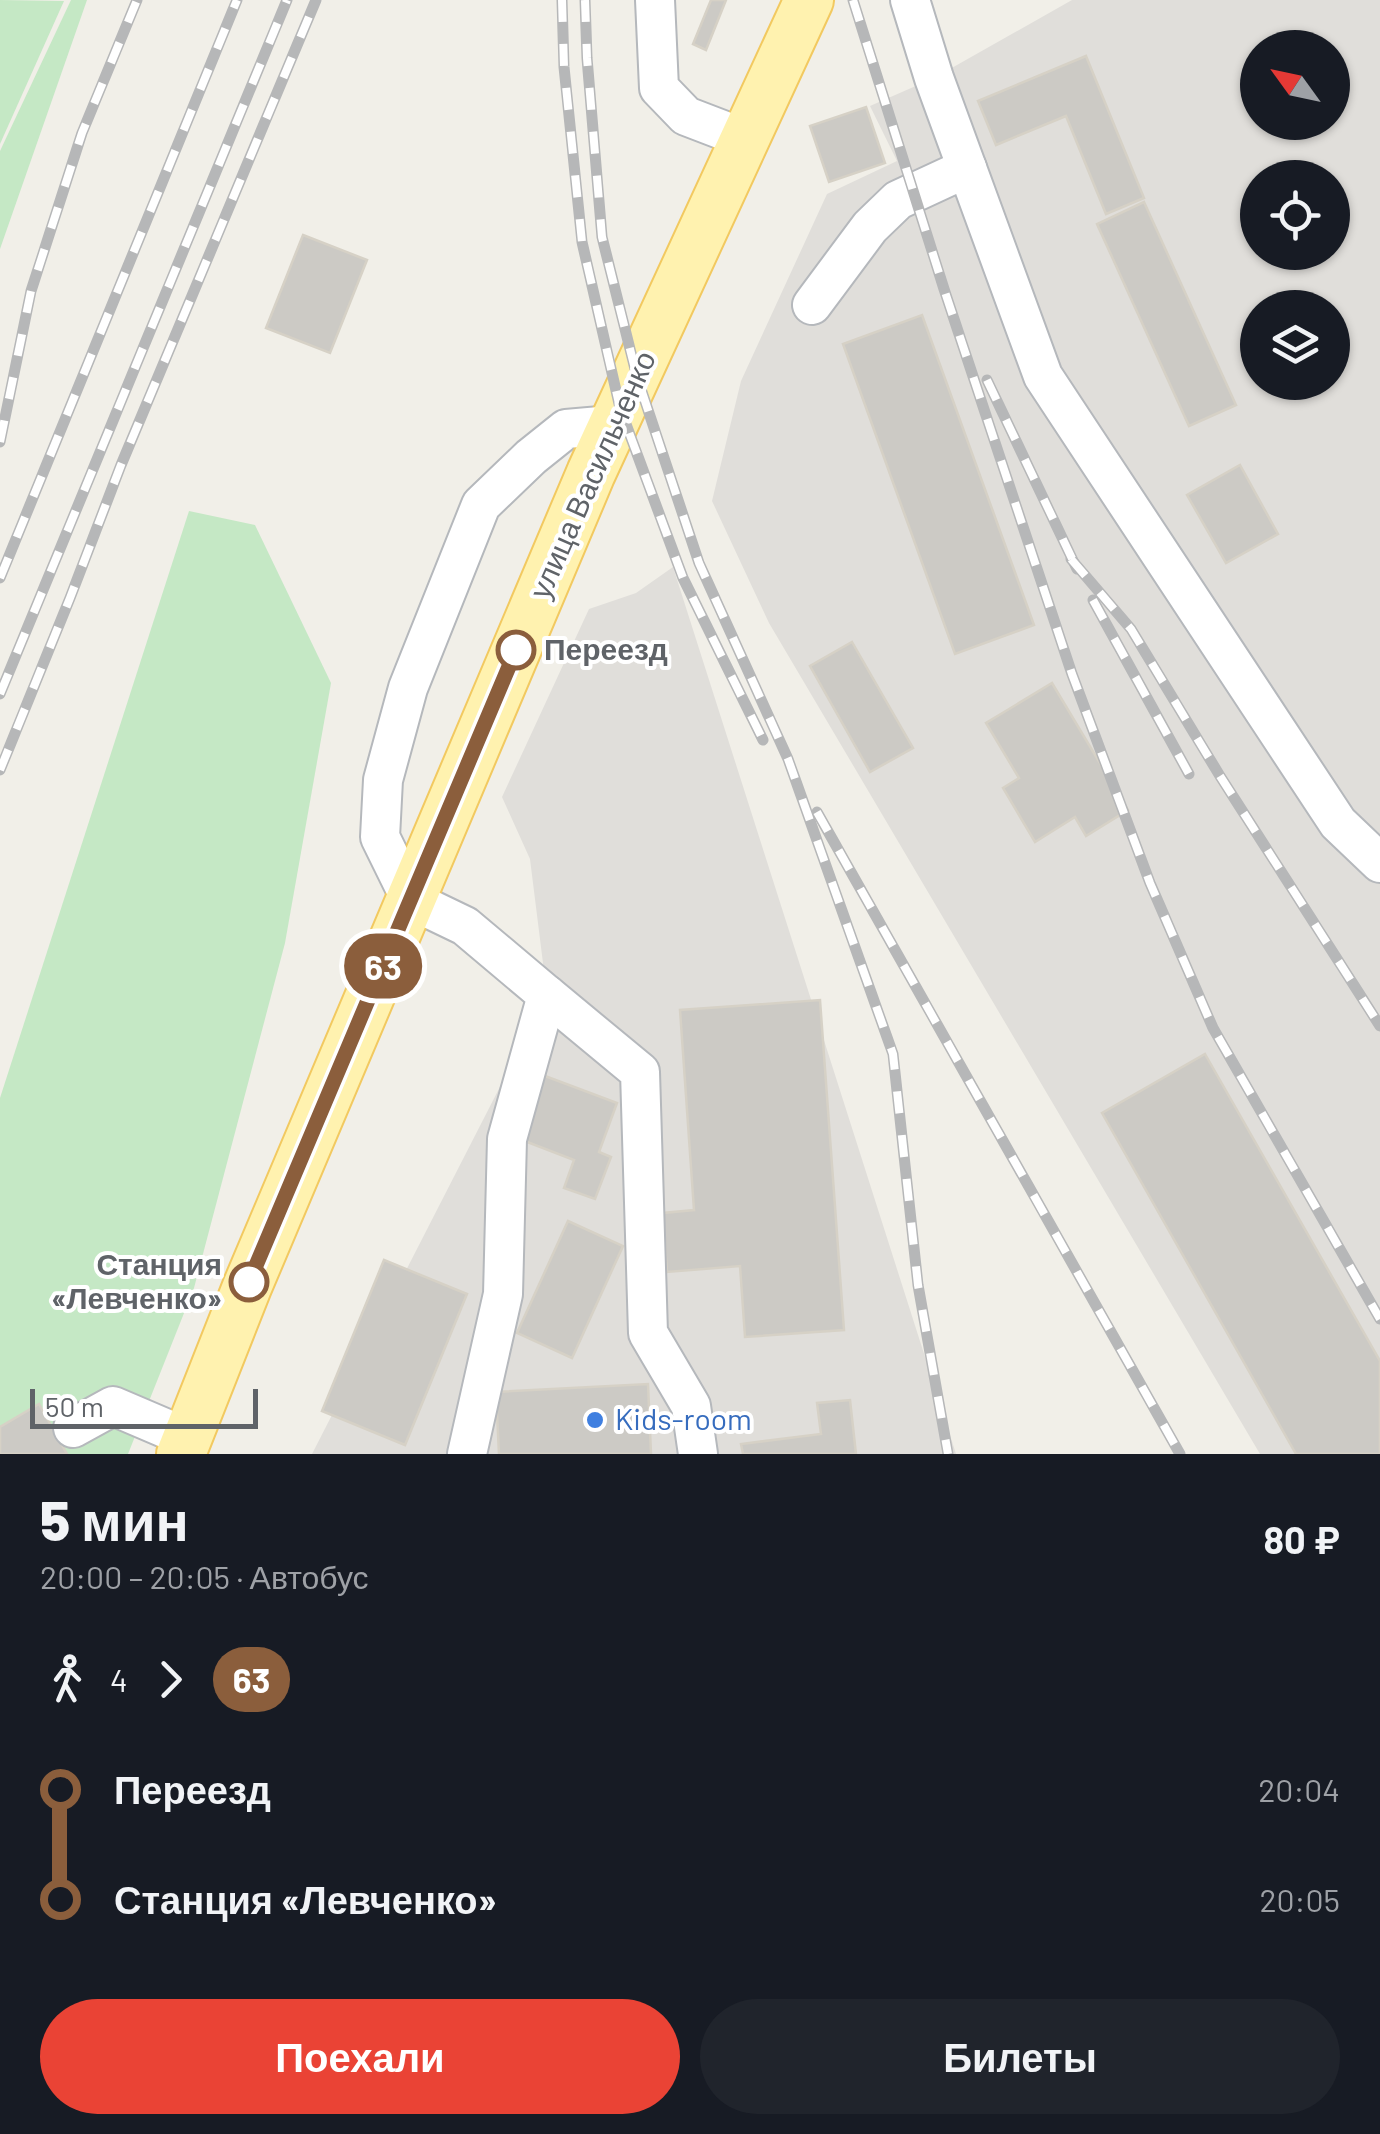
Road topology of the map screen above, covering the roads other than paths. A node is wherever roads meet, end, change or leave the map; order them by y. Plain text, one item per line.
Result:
1 (654, 0) edge
2 (808, 0) edge
3 (910, 0) edge
4 (746, 139) junction
5 (967, 168) junction
6 (812, 305) dead end
7 (612, 425) junction
8 (1380, 863) edge
9 (411, 900) junction
10 (547, 995) junction
11 (74, 1428) dead end
12 (185, 1446) edge
13 (467, 1454) edge
14 (698, 1454) edge

1 - 4 lane
2 - 4 main road, улица Васильченко
3 - 5 lane
4 - 7 main road, улица Васильченко
5 - 6 lane
5 - 8 lane
7 - 9 main road, улица Васильченко
7 - 9 lane
9 - 10 lane
9 - 12 main road, улица Васильченко
10 - 13 lane
10 - 14 lane
11 - 12 lane

